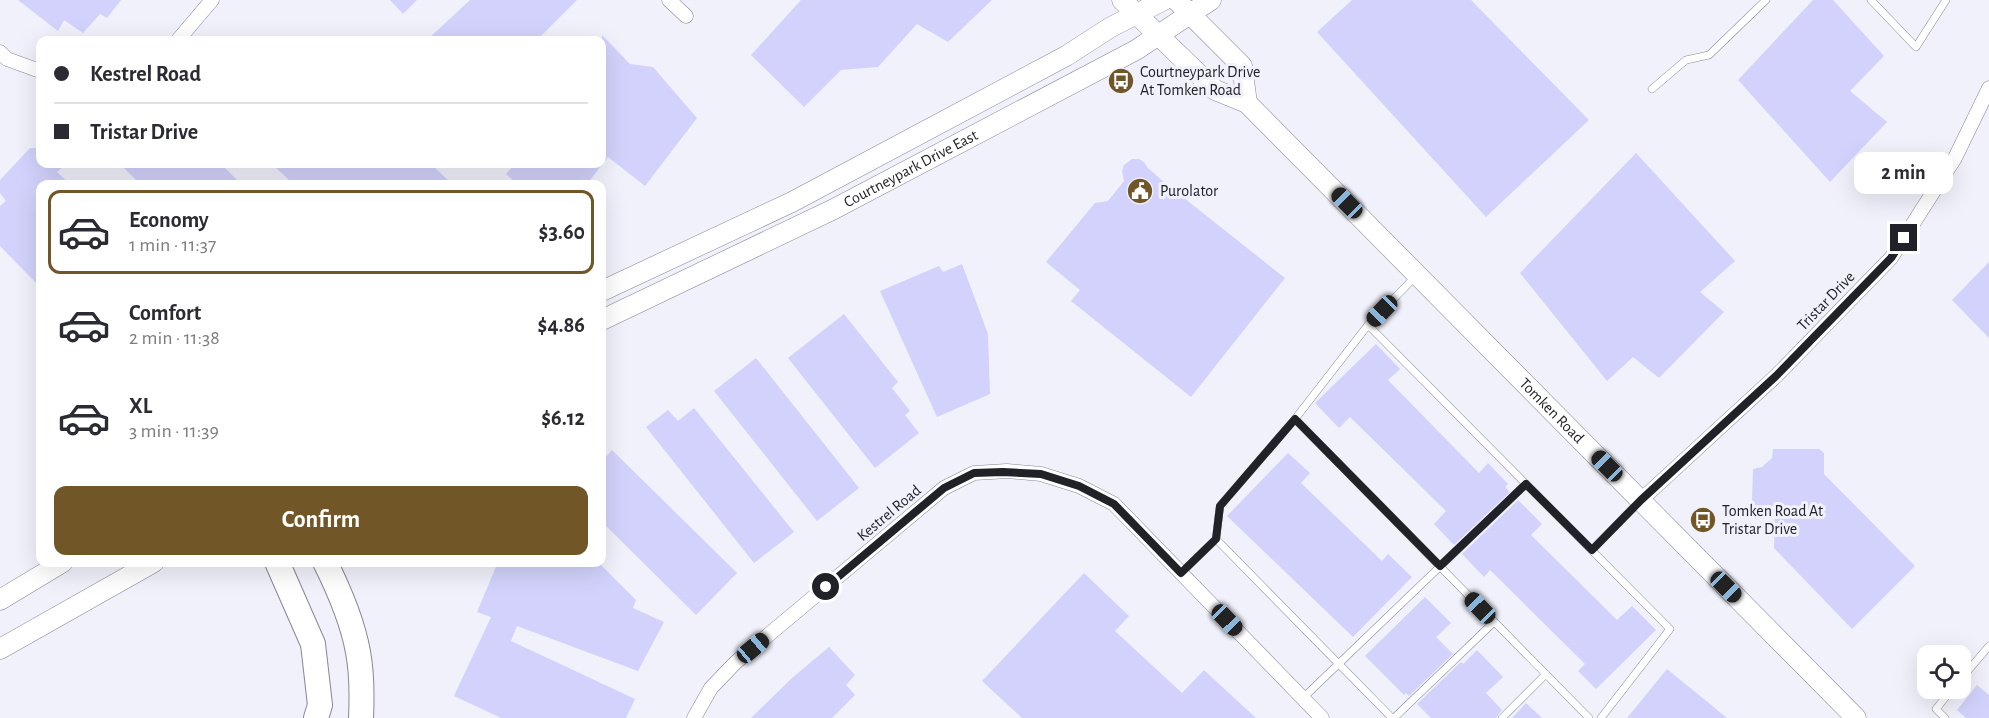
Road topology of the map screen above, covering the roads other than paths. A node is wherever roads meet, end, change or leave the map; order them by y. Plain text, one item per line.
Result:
1 (212, 0) edge
2 (669, 0) edge
3 (1122, 0) edge
4 (1164, 0) edge
5 (1211, 0) edge
6 (1766, 0) edge
7 (1871, 0) edge
8 (1946, 0) edge
9 (1183, 7) edge
10 (1137, 14) junction
11 (686, 16) dead end
12 (1159, 35) junction
13 (181, 36) edge
14 (0, 52) edge
15 (36, 70) edge
16 (1989, 88) edge
17 (1652, 89) dead end
18 (1247, 103) junction
19 (1418, 274) junction
20 (606, 289) edge
21 (606, 318) edge
22 (1368, 325) junction
23 (1295, 419) junction
24 (1526, 484) junction
25 (1641, 500) junction
26 (1216, 539) junction
27 (1592, 550) junction
28 (1440, 566) junction
29 (55, 567) edge
30 (145, 567) edge
31 (280, 567) edge
32 (328, 567) edge
33 (1181, 573) junction
34 (0, 600) edge
35 (1494, 622) junction
36 (1989, 646) edge
37 (0, 649) edge
38 (1338, 662) junction
39 (1971, 667) edge
40 (1546, 674) junction
41 (1303, 698) junction
42 (1944, 699) edge
43 (316, 718) edge
44 (361, 718) edge
45 (694, 718) edge
46 (1322, 718) edge
47 (1394, 718) edge
48 (1502, 718) edge
49 (1589, 718) edge
50 (1601, 718) edge
51 (1856, 718) edge
52 (1945, 718) edge

1 - 13 street
2 - 11 street
3 - 10 main road, Tomken Road
4 - 10 main road, Courtneypark Drive East
5 - 9 main road, Courtneypark Drive East
6 - 17 lane
7 - 8 lane
9 - 12 main road, Courtneypark Drive East
9 - 18 main road
10 - 12 main road, Tomken Road
10 - 20 main road, Courtneypark Drive East
12 - 18 main road, Tomken Road
12 - 21 main road, Courtneypark Drive East
14 - 15 street
16 - 25 street, Tristar Drive
18 - 19 main road, Tomken Road
19 - 22 lane
19 - 25 main road, Tomken Road
22 - 23 lane
22 - 24 lane
23 - 26 lane
23 - 28 lane
24 - 27 lane
24 - 28 lane
25 - 27 lane
25 - 51 main road, Tomken Road
26 - 33 lane
26 - 38 lane
27 - 50 lane
28 - 35 lane
28 - 38 lane
29 - 34 main road
30 - 37 main road
31 - 43 highway
32 - 44 highway
33 - 41 street, Kestrel Road
33 - 45 street, Kestrel Road
35 - 40 lane
35 - 47 lane
36 - 39 lane
38 - 41 lane
38 - 47 lane
40 - 48 lane
40 - 49 lane
41 - 46 street, Kestrel Road
42 - 52 lane

